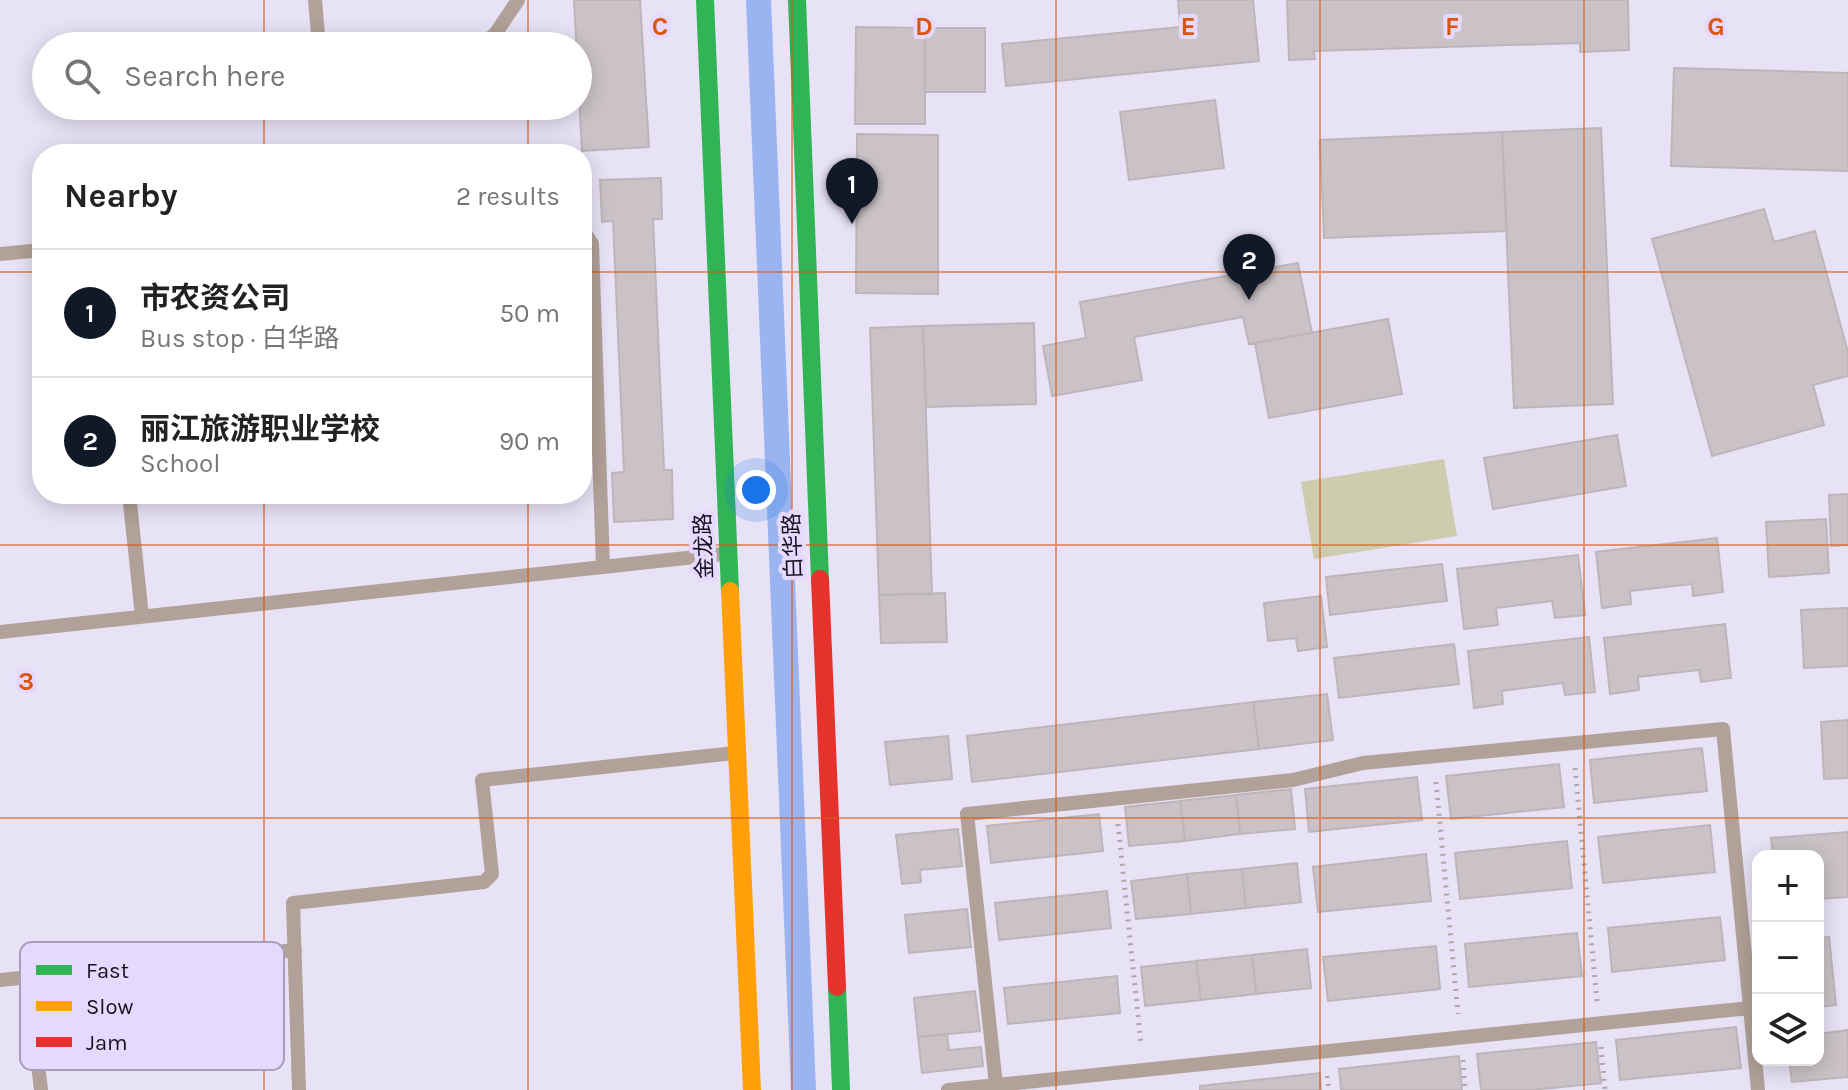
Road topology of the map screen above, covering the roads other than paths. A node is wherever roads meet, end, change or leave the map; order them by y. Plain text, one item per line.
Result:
1 (315, 0) edge
2 (518, 0) edge
3 (705, 0) edge
4 (797, 0) edge
5 (318, 32) edge
6 (497, 32) edge
7 (592, 244) edge
8 (32, 251) edge
9 (0, 254) edge
10 (130, 504) edge
11 (728, 554) junction
12 (603, 567) junction
13 (142, 616) junction
14 (0, 632) edge
15 (736, 753) junction
16 (295, 950) junction
17 (284, 951) edge
18 (20, 978) edge
19 (0, 980) edge
20 (1750, 1008) junction
21 (39, 1070) edge
22 (996, 1085) junction
23 (41, 1090) edge
24 (299, 1090) edge
25 (752, 1090) edge
26 (841, 1090) edge
27 (948, 1090) edge
28 (1758, 1090) edge

1 - 5 lane
2 - 6 lane
3 - 11 main road, 金龙路
4 - 26 main road, 白华路
7 - 12 lane
8 - 9 lane
10 - 13 lane
11 - 12 lane
11 - 15 main road, 金龙路
12 - 13 lane
13 - 14 lane
15 - 16 lane
15 - 25 main road, 金龙路
16 - 17 lane
16 - 24 lane
18 - 19 lane
20 - 22 lane
20 - 22 lane
20 - 28 lane
21 - 23 lane
22 - 27 lane

